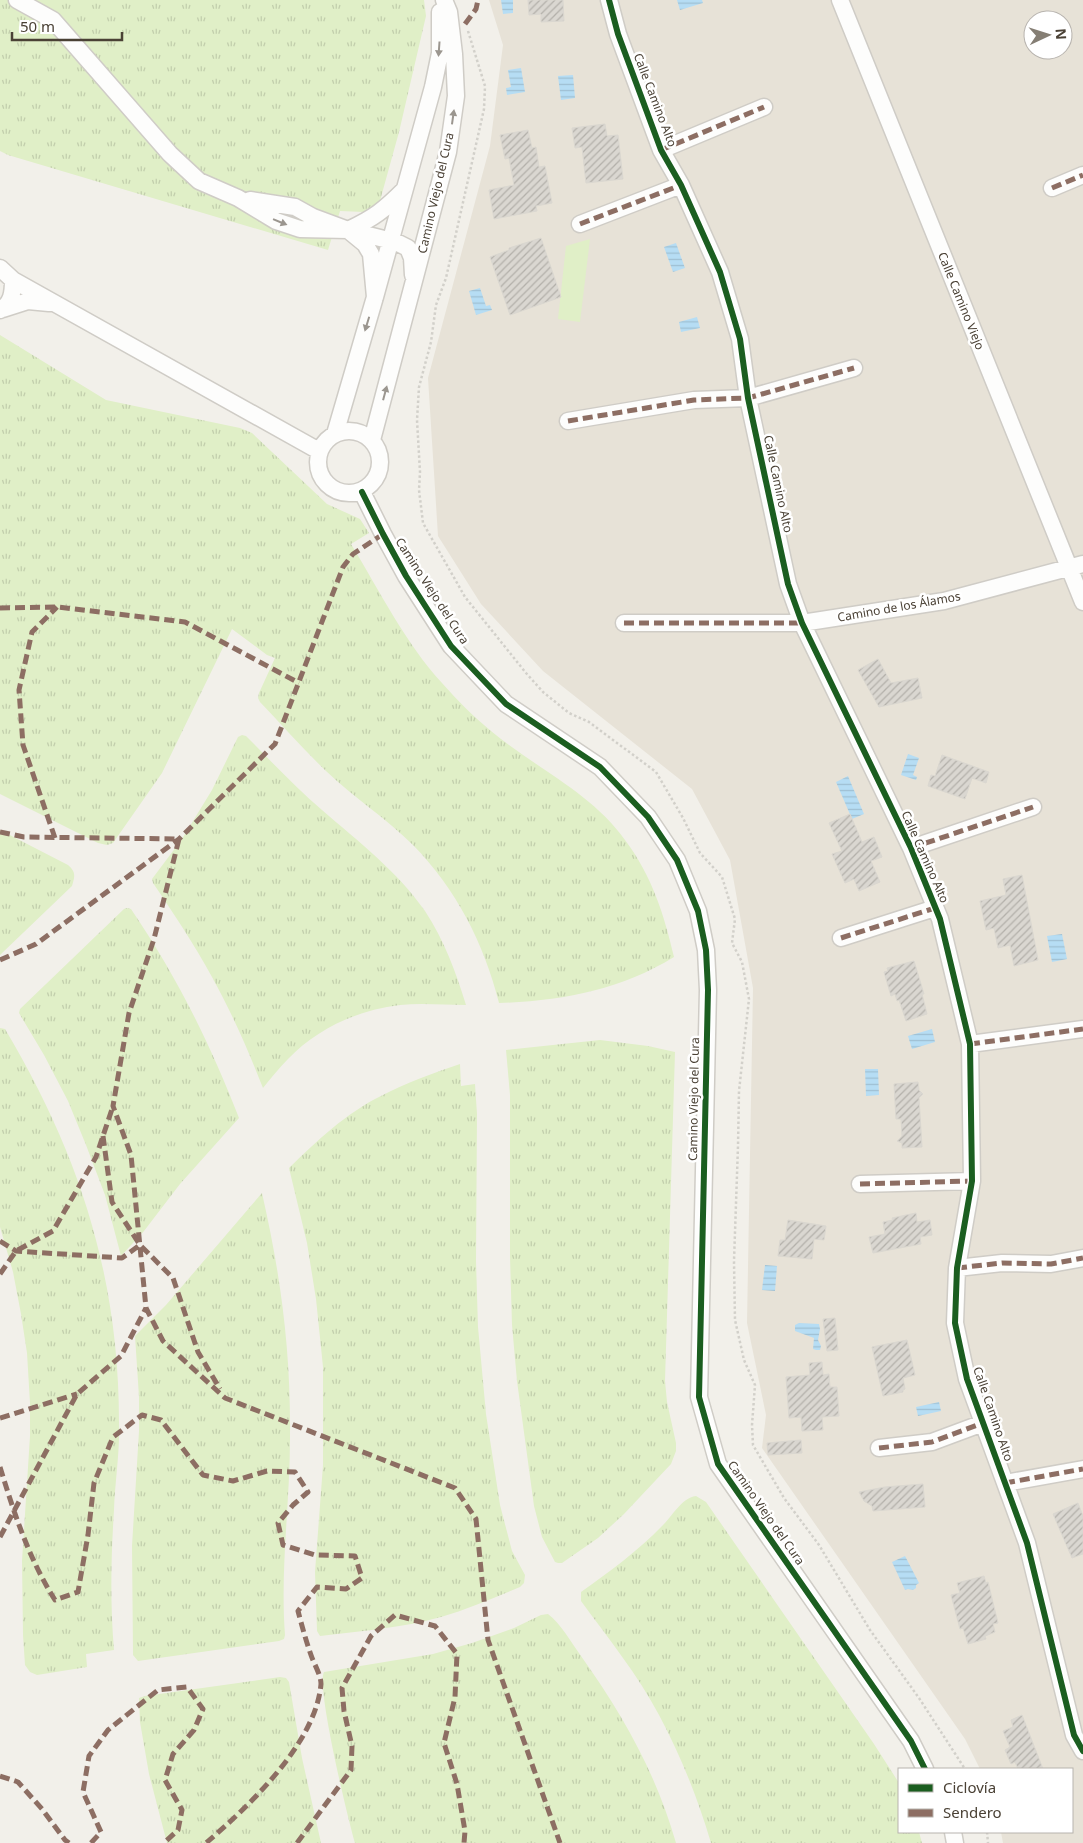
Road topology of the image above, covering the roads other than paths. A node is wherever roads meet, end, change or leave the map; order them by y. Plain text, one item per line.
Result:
1 (17, 0) edge
2 (439, 0) edge
3 (444, 0) edge
4 (609, 0) edge
5 (840, 0) edge
6 (764, 107) dead end
7 (661, 150) junction
8 (1083, 175) edge
9 (681, 185) junction
10 (405, 188) junction
11 (1052, 188) dead end
12 (580, 224) dead end
13 (348, 230) junction
14 (390, 241) junction
15 (0, 268) edge
16 (13, 280) junction
17 (413, 284) junction
18 (375, 297) junction
19 (54, 304) junction
20 (2, 309) edge
21 (854, 368) dead end
22 (748, 398) junction
23 (568, 421) dead end
24 (335, 434) junction
25 (372, 440) junction
26 (319, 451) junction
27 (362, 492) junction
28 (1076, 566) edge
29 (1083, 602) edge
30 (802, 623) junction
31 (624, 624) dead end
32 (1033, 807) dead end
33 (911, 848) junction
34 (935, 908) junction
35 (841, 938) dead end
36 (1083, 1030) edge
37 (970, 1044) junction
38 (972, 1181) junction
39 (860, 1184) dead end
40 (1083, 1258) edge
41 (957, 1268) junction
42 (983, 1423) junction
43 (879, 1448) dead end
44 (1083, 1470) edge
45 (1005, 1483) junction
46 (1079, 1733) edge
47 (1083, 1751) edge
48 (924, 1768) edge

1 - 13 street
2 -> 10 street
17 -> 3 street, Camino Viejo del Cura
4 - 7 street, Calle Camino Alto
5 - 28 street, Calle Camino Viejo
6 - 7 street
7 - 9 street, Calle Camino Alto
8 - 11 street
9 - 12 street
9 - 22 street, Calle Camino Alto
10 - 13 street
10 - 14 street
13 - 14 street
13 - 18 street
14 - 17 street
14 - 18 street
15 - 16 street
16 - 19 street
16 - 20 street
25 -> 17 street, Camino Viejo del Cura
18 -> 24 street
19 - 20 street
19 - 26 street
21 - 22 street
22 - 23 street
22 - 30 street, Calle Camino Alto
24 - 25 street
24 - 26 street
25 - 27 street
26 - 27 street
27 - 48 street, Camino Viejo del Cura
28 - 29 street, Calle Camino Viejo
28 - 30 street, Camino de los Álamos
30 - 31 street, Camino de los Álamos
30 - 33 street, Calle Camino Alto
32 - 33 street
33 - 34 street, Calle Camino Alto
34 - 35 street
34 - 37 street, Calle Camino Alto
36 - 37 street
37 - 38 street, Calle Camino Alto
38 - 39 street
38 - 41 street, Calle Camino Alto
40 - 41 street
41 - 42 street, Calle Camino Alto
42 - 43 street
42 - 45 street, Calle Camino Alto
44 - 45 street
45 - 46 street, Calle Camino Alto
46 - 47 street, Calle Camino Alto

